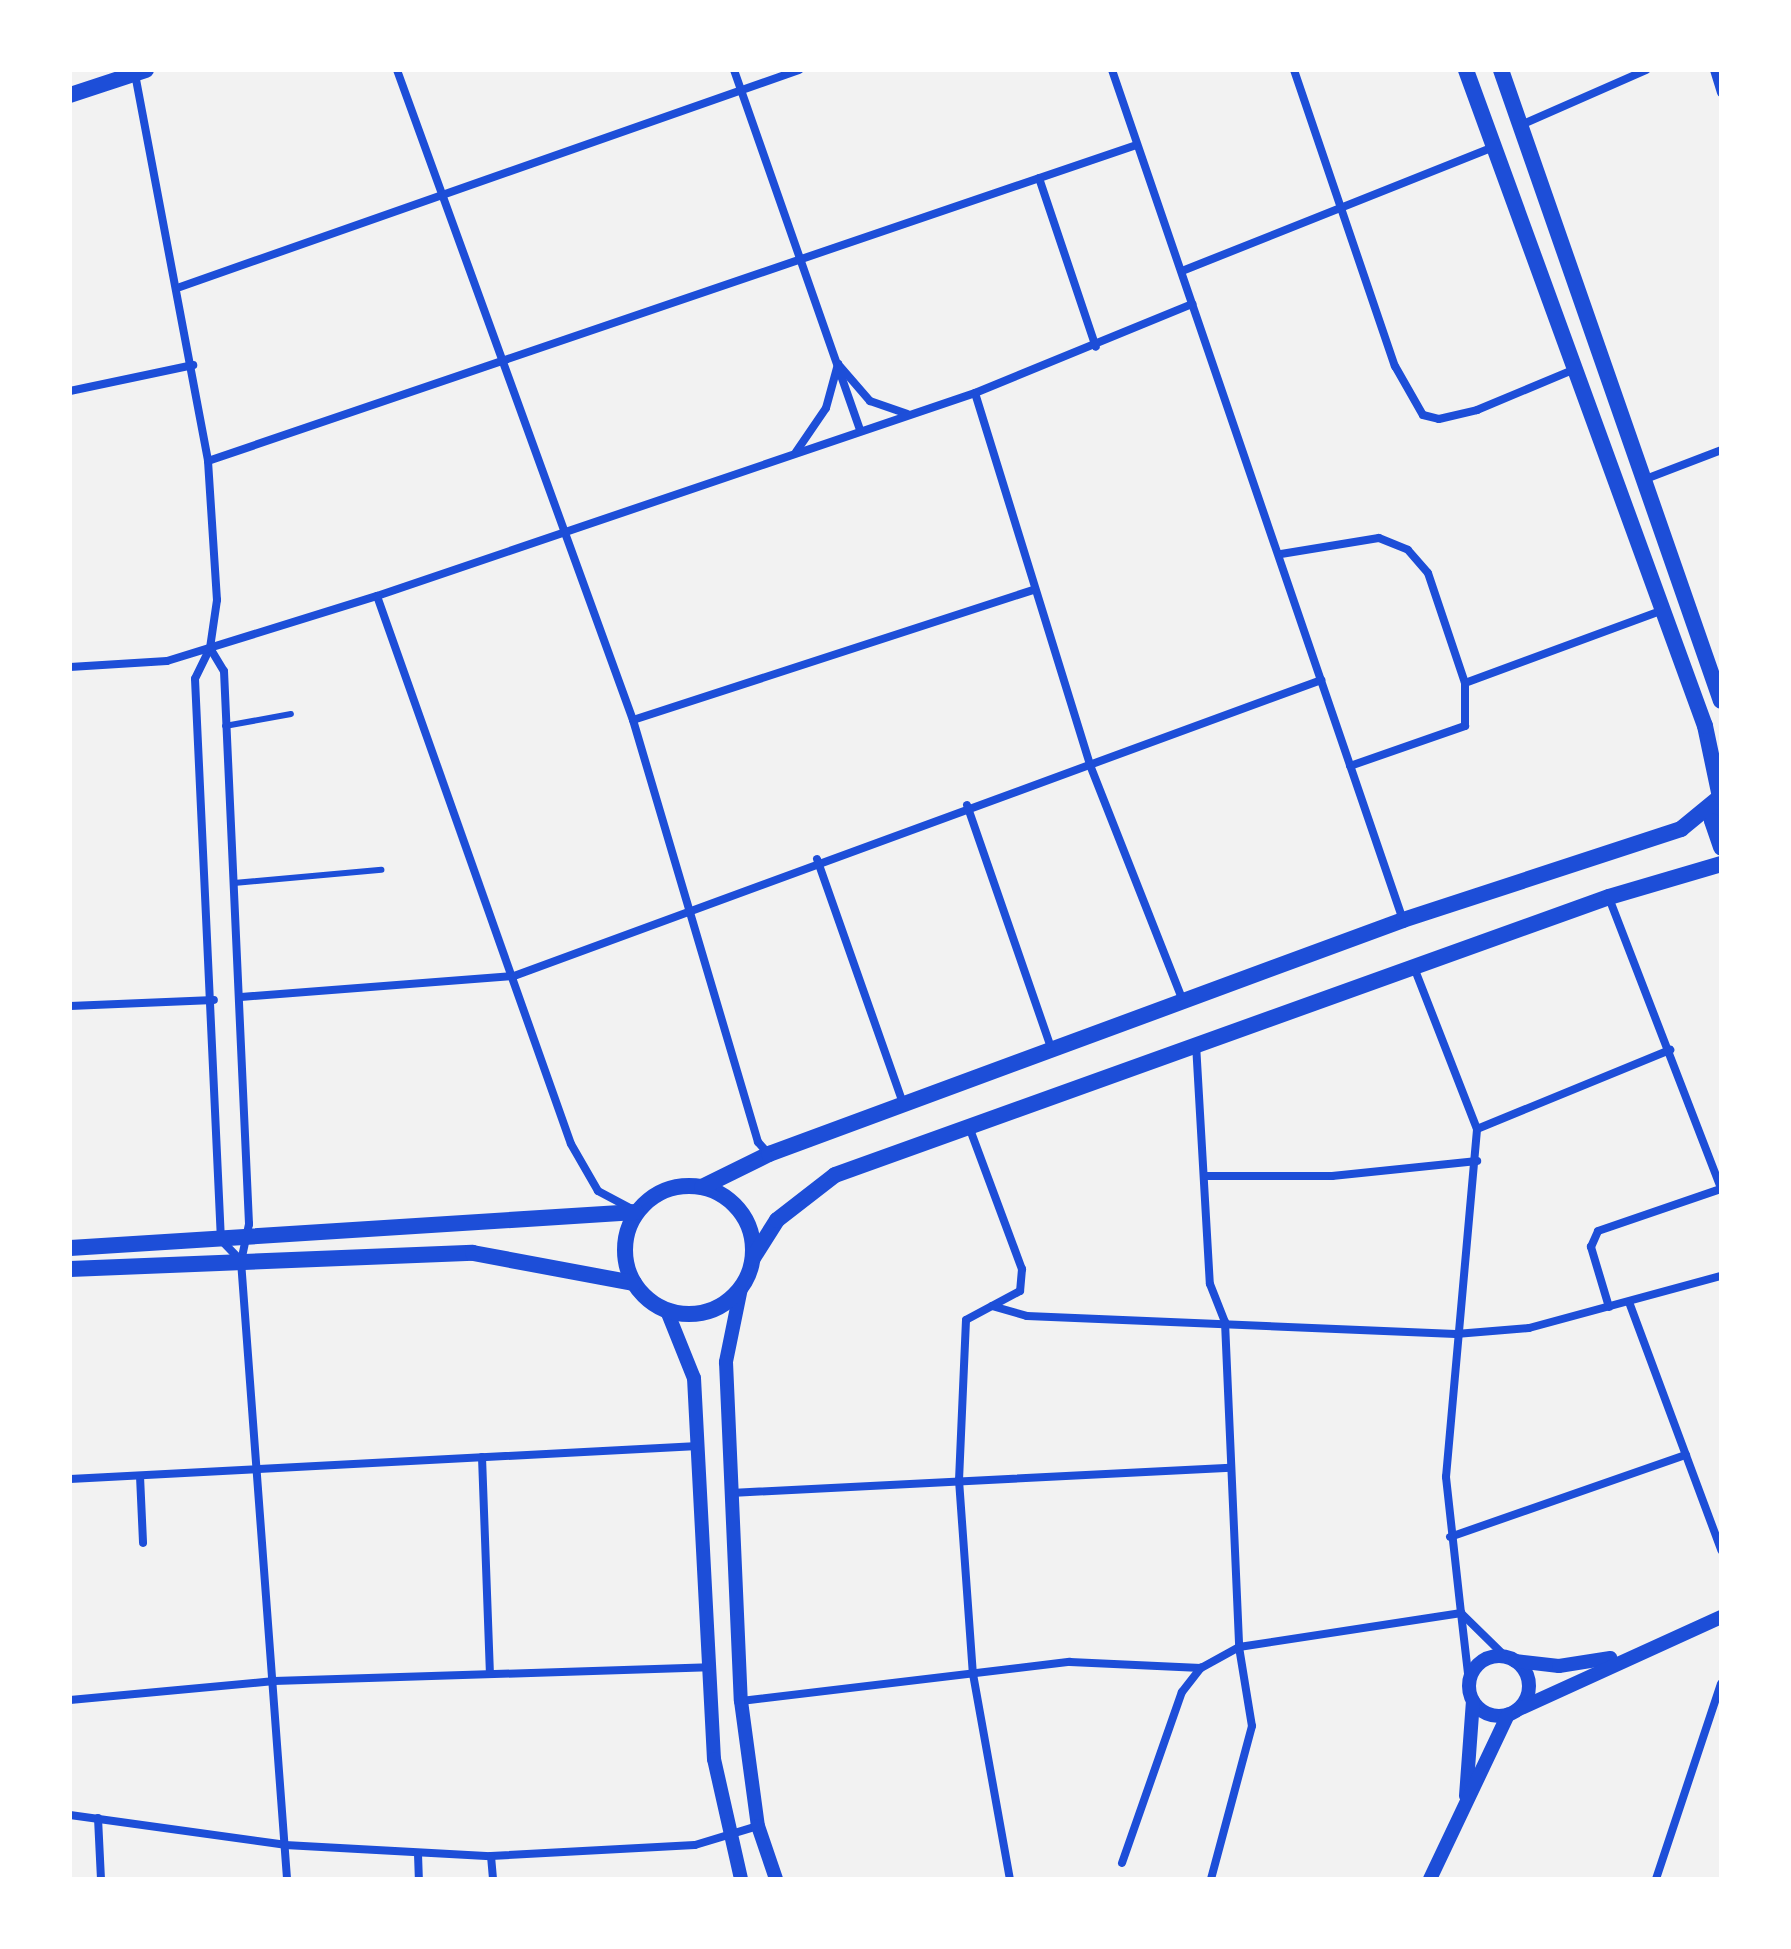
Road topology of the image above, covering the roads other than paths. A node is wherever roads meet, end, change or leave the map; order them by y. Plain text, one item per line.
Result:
1 (397, 70) edge
2 (734, 70) edge
3 (799, 70) edge
4 (1112, 70) edge
5 (1294, 70) edge
6 (1466, 70) edge
7 (1501, 70) edge
8 (1646, 70) edge
9 (1714, 70) edge
10 (138, 72) edge
11 (742, 90) junction
12 (1721, 93) edge
13 (70, 95) edge
14 (1521, 125) junction
15 (1136, 145) junction
16 (1494, 147) junction
17 (1039, 178) junction
18 (442, 193) junction
19 (1340, 205) junction
20 (802, 259) junction
21 (1182, 271) junction
22 (180, 287) junction
23 (1192, 304) junction
24 (1096, 347) junction
25 (838, 364) junction
26 (193, 365) junction
27 (505, 365) junction
28 (1575, 369) junction
29 (70, 391) edge
30 (975, 393) junction
31 (908, 414) junction
32 (860, 429) junction
33 (1721, 450) edge
34 (796, 452) junction
35 (208, 461) junction
36 (1642, 481) junction
37 (566, 533) junction
38 (1281, 554) junction
39 (1034, 590) junction
40 (377, 596) junction
41 (1661, 611) junction
42 (210, 648) junction
43 (70, 667) edge
44 (1321, 680) junction
45 (1465, 683) junction
46 (1721, 701) edge
47 (291, 714) dead end
48 (633, 720) junction
49 (225, 726) junction
50 (1090, 765) junction
51 (1350, 766) junction
52 (1721, 797) edge
53 (967, 805) junction
54 (1721, 847) edge
55 (817, 859) junction
56 (1721, 864) edge
57 (381, 870) dead end
58 (234, 883) junction
59 (1609, 897) junction
60 (687, 907) junction
61 (1403, 920) junction
62 (1414, 966) junction
63 (514, 976) junction
64 (241, 997) junction
65 (214, 1000) junction
66 (1183, 1001) junction
67 (70, 1006) edge
68 (1195, 1043) junction
69 (1052, 1050) junction
70 (1670, 1050) junction
71 (903, 1103) junction
72 (968, 1123) junction
73 (1477, 1129) junction
74 (769, 1154) junction
75 (1477, 1161) junction
76 (1206, 1176) junction
77 (702, 1187) junction
78 (1721, 1189) edge
79 (636, 1212) junction
80 (249, 1239) junction
81 (221, 1240) junction
82 (70, 1248) edge
83 (753, 1258) junction
84 (241, 1261) junction
85 (70, 1269) edge
86 (1721, 1276) edge
87 (634, 1283) junction
88 (741, 1288) junction
89 (1629, 1302) junction
90 (992, 1306) junction
91 (1609, 1307) junction
92 (667, 1311) junction
93 (1225, 1322) junction
94 (1456, 1334) junction
95 (698, 1446) junction
96 (1686, 1455) junction
97 (482, 1457) junction
98 (1230, 1468) junction
99 (259, 1471) junction
100 (140, 1476) junction
101 (70, 1479) edge
102 (959, 1480) junction
103 (730, 1493) junction
104 (1450, 1537) junction
105 (143, 1543) dead end
106 (1721, 1550) edge
107 (1461, 1613) junction
108 (1721, 1617) edge
109 (1239, 1647) junction
110 (1637, 1653) junction
111 (1511, 1659) junction
112 (709, 1667) junction
113 (1201, 1668) junction
114 (490, 1673) junction
115 (973, 1674) junction
116 (274, 1681) junction
117 (1469, 1682) junction
118 (1721, 1684) edge
119 (70, 1700) edge
120 (741, 1701) junction
121 (1473, 1701) junction
122 (1513, 1712) junction
123 (1466, 1803) junction
124 (70, 1815) edge
125 (98, 1818) junction
126 (758, 1826) junction
127 (726, 1834) junction
128 (285, 1845) junction
129 (418, 1854) junction
130 (491, 1856) junction
131 (1122, 1863) dead end
132 (101, 1879) edge
133 (287, 1879) edge
134 (419, 1879) edge
135 (493, 1879) edge
136 (741, 1879) edge
137 (776, 1879) edge
138 (1010, 1879) edge
139 (1211, 1879) edge
140 (1430, 1879) edge
141 (1656, 1879) edge

1 - 18 street
2 - 11 street
3 - 11 street
4 - 15 street
5 - 19 street
6 - 16 main road
7 - 14 main road
8 - 14 street
9 - 12 street
10 - 13 main road
10 - 22 street
11 - 18 street
11 - 20 street
14 - 36 main road
15 - 17 street
15 - 21 street
16 - 19 street
16 - 28 main road
17 - 20 street
17 - 24 street
18 - 22 street
18 - 27 street
19 - 21 street
19 - 28 street
20 - 25 street
20 - 27 street
21 - 23 street
22 - 26 street
23 - 24 street
23 - 38 street
24 - 30 street
25 - 31 street
25 - 32 street
25 - 34 street
26 - 29 street
26 - 35 street
27 - 35 street
27 - 37 street
28 - 41 main road
30 - 31 street
30 - 39 street
31 - 32 street
32 - 34 street
33 - 36 street
34 - 37 street
35 - 42 street
36 - 46 main road
37 - 40 street
37 - 48 street
38 - 44 street
38 - 45 street
39 - 48 street
39 - 50 street
40 - 42 street
40 - 63 street
41 - 45 street
41 - 52 main road
42 - 43 street
42 - 49 street
42 - 65 street
44 - 50 street
44 - 51 street
45 - 51 street
47 - 49 lane
48 - 60 street
49 - 58 street
50 - 53 street
50 - 66 street
51 - 61 street
52 - 54 main road
52 - 61 main road
53 - 55 street
53 - 69 street
55 - 60 street
55 - 71 street
56 - 59 main road
57 - 58 lane
58 - 64 street
59 - 62 main road
59 - 70 street
60 - 63 street
60 - 74 street
61 - 66 main road
62 - 68 main road
62 - 73 street
63 - 64 street
63 - 79 street
64 - 80 street
65 - 67 street
65 - 81 street
66 - 69 main road
68 - 72 main road
68 - 76 street
69 - 71 main road
70 - 73 street
70 - 78 street
71 - 74 main road
72 - 83 main road
72 - 90 street
73 - 75 street
74 - 77 main road
75 - 76 street
75 - 94 street
76 - 93 street
77 - 79 main road
77 - 83 main road
78 - 91 street
79 - 80 main road
79 - 87 main road
80 - 81 main road
80 - 84 street
81 - 82 main road
81 - 84 street
83 - 88 main road
84 - 85 main road
84 - 87 main road
84 - 99 street
86 - 89 street
87 - 92 main road
88 - 92 main road
88 - 103 street
89 - 91 street
89 - 96 street
90 - 93 street
90 - 102 street
91 - 94 street
92 - 95 street
93 - 94 street
93 - 98 street
94 - 104 street
95 - 97 street
95 - 112 street
96 - 104 street
96 - 106 street
97 - 99 street
97 - 114 street
98 - 102 street
98 - 109 street
99 - 100 street
99 - 116 street
100 - 101 street
100 - 105 street
102 - 103 street
102 - 115 street
103 - 120 street
104 - 107 street
107 - 109 street
107 - 111 street
107 - 117 street
108 - 110 street
109 - 113 street
109 - 139 street
110 - 111 street
110 - 122 street
111 - 117 street
111 - 122 street
112 - 114 street
112 - 127 street
113 - 115 street
113 - 131 street
114 - 116 street
115 - 120 street
115 - 138 street
116 - 119 street
116 - 128 street
117 - 121 street
118 - 141 street
120 - 126 street
121 - 122 street
121 - 123 street
122 - 123 street
123 - 140 street
124 - 125 street
125 - 128 street
125 - 132 street
126 - 127 street
126 - 137 street
127 - 130 street
127 - 136 street
128 - 129 street
128 - 133 street
129 - 130 street
129 - 134 street
130 - 135 street

